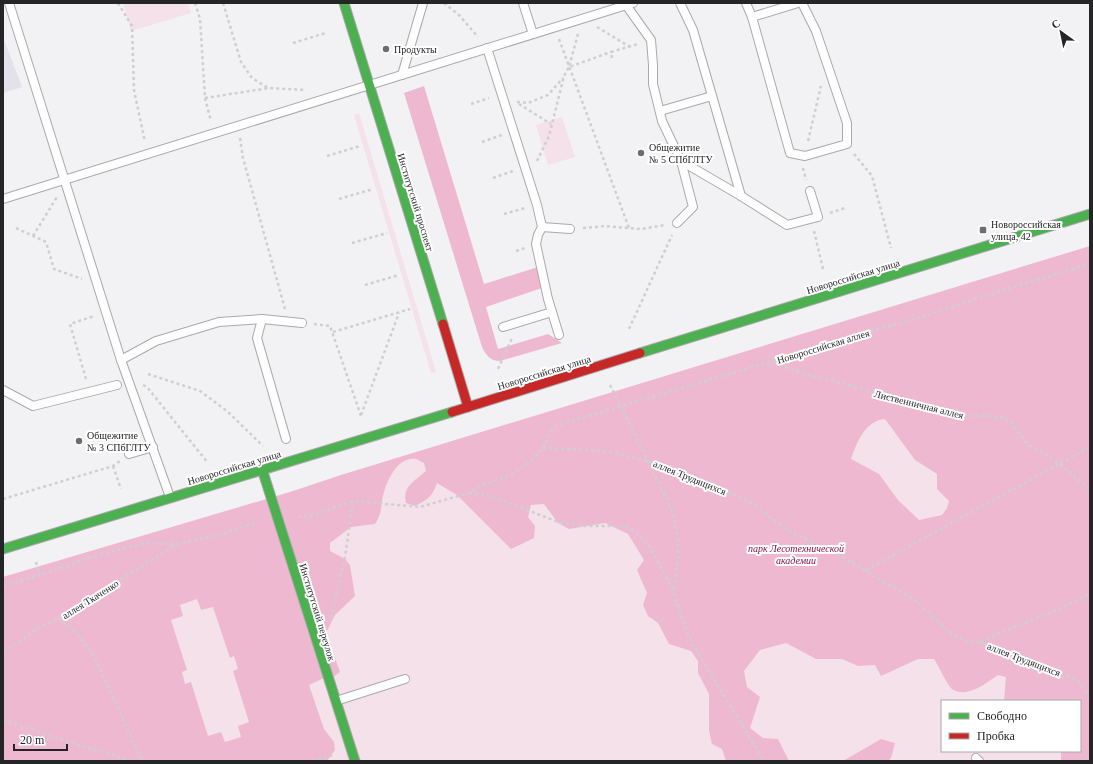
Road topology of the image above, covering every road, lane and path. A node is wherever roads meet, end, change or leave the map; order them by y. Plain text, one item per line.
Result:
1 (9, 3) edge
2 (118, 3) edge
3 (195, 3) edge
4 (223, 3) edge
5 (344, 3) edge
6 (423, 3) edge
7 (444, 3) edge
8 (523, 3) edge
9 (680, 3) edge
10 (746, 3) edge
11 (798, 3) edge
12 (802, 3) edge
13 (630, 4) edge
14 (752, 16) junction
15 (583, 19) junction
16 (554, 28) junction
17 (326, 33) dead end
18 (533, 34) junction
19 (651, 40) junction
20 (293, 43) dead end
21 (630, 46) junction
22 (487, 48) junction
23 (611, 52) junction
24 (612, 58) dead end
25 (569, 67) junction
26 (830, 72) junction
27 (402, 75) junction
28 (564, 76) junction
29 (369, 85) junction
30 (269, 88) junction
31 (306, 90) dead end
32 (502, 94) junction
33 (712, 96) junction
34 (205, 98) junction
35 (471, 104) dead end
36 (660, 111) junction
37 (552, 124) junction
38 (238, 126) junction
39 (514, 132) junction
40 (214, 133) junction
41 (482, 142) dead end
42 (846, 144) junction
43 (360, 146) dead end
44 (147, 154) junction
45 (326, 156) dead end
46 (805, 156) junction
47 (681, 161) junction
48 (525, 168) junction
49 (528, 177) junction
50 (493, 178) dead end
51 (65, 181) junction
52 (373, 189) dead end
53 (810, 191) joint
54 (741, 196) junction
55 (3, 199) edge
56 (339, 199) dead end
57 (537, 205) junction
58 (504, 214) dead end
59 (1090, 214) edge
60 (812, 219) junction
61 (677, 223) junction
62 (542, 227) junction
63 (16, 228) dead end
64 (629, 228) junction
65 (570, 229) joint
66 (387, 233) dead end
67 (33, 236) junction
68 (352, 243) dead end
69 (891, 248) dead end
70 (1090, 264) edge
71 (823, 269) dead end
72 (400, 275) dead end
73 (98, 285) junction
74 (365, 285) dead end
75 (410, 309) dead end
76 (106, 312) junction
77 (552, 312) junction
78 (399, 313) junction
79 (262, 319) junction
80 (289, 322) junction
81 (520, 322) junction
82 (302, 323) joint
83 (503, 327) dead end
84 (629, 329) dead end
85 (333, 332) junction
86 (559, 335) dead end
87 (121, 360) junction
88 (773, 361) junction
89 (498, 369) dead end
90 (148, 374) dead end
91 (127, 375) junction
92 (117, 385) dead end
93 (610, 385) dead end
94 (3, 390) edge
95 (89, 392) junction
96 (468, 406) junction
97 (621, 406) junction
98 (286, 439) dead end
99 (263, 446) dead end
100 (153, 447) junction
101 (1090, 447) edge
102 (543, 448) junction
103 (129, 454) joint
104 (648, 460) junction
105 (208, 463) dead end
106 (1060, 464) junction
107 (113, 466) junction
108 (262, 469) junction
109 (1090, 488) edge
110 (121, 489) dead end
111 (469, 493) junction
112 (170, 498) junction
113 (3, 499) edge
114 (354, 501) junction
115 (278, 519) junction
116 (177, 544) junction
117 (3, 549) edge
118 (36, 562) dead end
119 (866, 570) junction
120 (40, 575) junction
121 (3, 586) edge
122 (674, 590) junction
123 (1090, 594) edge
124 (59, 618) junction
125 (330, 621) dead end
126 (980, 643) junction
127 (3, 652) edge
128 (405, 679) dead end
129 (1090, 698) edge
130 (335, 701) junction
131 (3, 720) edge
132 (133, 761) edge
133 (142, 761) edge
134 (355, 761) edge
135 (764, 761) edge

1 - 51 lane
2 - 44 path
3 - 34 path
4 - 30 path
5 - 29 main road, Институтский проспект
6 - 27 lane
7 - 22 path
8 - 18 lane
9 - 33 lane
10 - 14 lane
11 - 14 lane
12 - 26 lane
13 - 15 lane
13 - 19 lane
14 - 46 lane
15 - 16 lane
15 - 21 path
15 - 25 path
16 - 18 lane
16 - 25 path
17 - 20 path
18 - 22 lane
19 - 21 path
19 - 36 lane
21 - 23 path
22 - 27 lane
22 - 32 lane
23 - 24 path
23 - 25 path
25 - 28 path
25 - 64 path
26 - 42 lane
26 - 46 path
27 - 29 lane
28 - 37 path
28 - 37 path
29 - 38 lane
29 - 96 main road, Институтский проспект
30 - 31 path
30 - 34 path
32 - 35 path
32 - 39 lane
33 - 36 lane
33 - 54 lane
34 - 40 path
36 - 47 lane
37 - 49 path
38 - 40 lane
38 - 80 path
39 - 41 path
39 - 48 lane
40 - 44 lane
42 - 46 lane
42 - 69 path
43 - 45 path
44 - 51 lane
46 - 53 path
47 - 54 lane
47 - 61 lane
48 - 49 lane
48 - 50 path
49 - 57 lane
51 - 55 lane
51 - 67 path
51 - 73 lane
52 - 56 path
53 - 60 lane
54 - 60 lane
57 - 58 path
57 - 62 lane
59 - 96 main road, Новороссийская улица
60 - 71 path
61 - 64 path
61 - 84 path
62 - 65 lane
62 - 77 lane
63 - 67 path
64 - 65 path
66 - 68 path
67 - 73 path
70 - 88 path, Новороссийская аллея
72 - 74 path
73 - 76 lane
75 - 78 path
76 - 87 lane
76 - 95 path
77 - 81 lane
77 - 86 lane
78 - 85 path
78 - 85 path
79 - 80 lane
79 - 87 lane
79 - 98 lane
80 - 82 lane
81 - 83 lane
81 - 89 path
82 - 85 path
87 - 91 lane
88 - 97 path, Новороссийская аллея
88 - 106 path, Лиственничная аллея
90 - 99 path
91 - 100 lane
91 - 105 path
92 - 95 lane
93 - 97 path
94 - 95 lane
96 - 108 main road, Новороссийская улица
97 - 102 path, Новороссийская аллея
97 - 104 path
100 - 103 lane
100 - 112 lane
101 - 106 path
102 - 104 path, аллея Трудящихся
102 - 111 path
103 - 107 path
104 - 119 path, аллея Трудящихся
104 - 122 path
106 - 109 path, Лиственничная аллея
106 - 119 path
107 - 110 path
107 - 113 path
108 - 112 main road, Новороссийская улица
108 - 115 main road, Институтский переулок
111 - 114 path
111 - 122 path
112 - 117 main road, Новороссийская улица
114 - 115 path
114 - 125 path
115 - 116 path
115 - 130 main road, Институтский переулок
116 - 120 path
116 - 124 path, аллея Ткаченко
118 - 120 path
119 - 126 path, аллея Трудящихся
120 - 121 path
122 - 135 path
123 - 126 path
124 - 127 path, аллея Ткаченко
124 - 133 path
126 - 129 path, аллея Трудящихся
128 - 130 lane
130 - 134 main road, Институтский переулок
131 - 132 path

